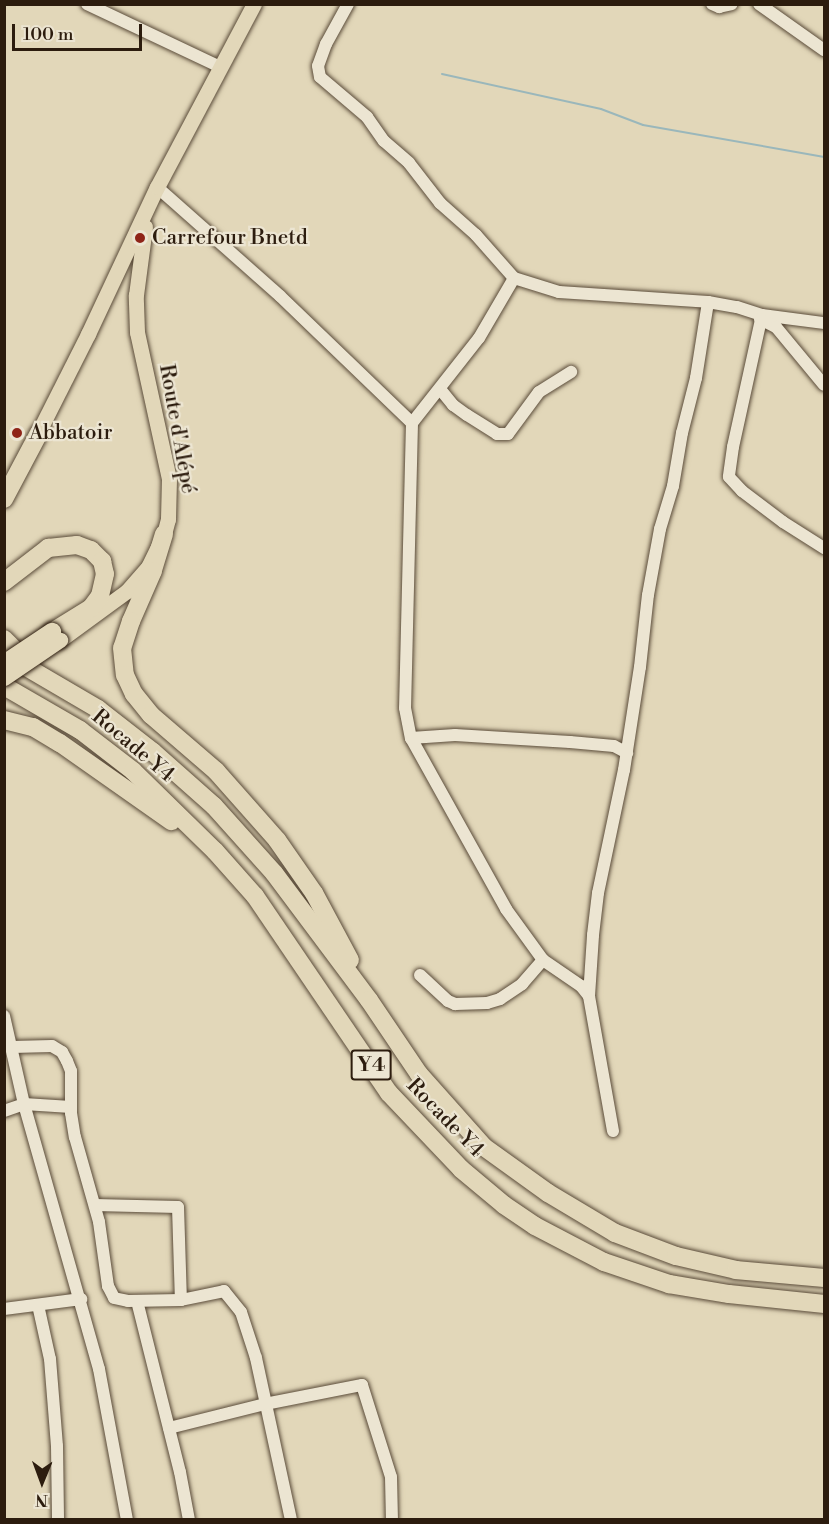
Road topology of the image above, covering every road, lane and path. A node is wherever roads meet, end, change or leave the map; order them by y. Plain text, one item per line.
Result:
1 (87, 4) edge
2 (254, 4) edge
3 (348, 4) edge
4 (712, 4) edge
5 (732, 4) edge
6 (759, 4) edge
7 (824, 49) edge
8 (220, 67) junction
9 (157, 187) junction
10 (514, 278) junction
11 (708, 302) junction
12 (761, 317) junction
13 (825, 323) edge
14 (571, 372) dead end
15 (825, 386) edge
16 (440, 389) junction
17 (412, 423) junction
18 (39, 433) junction
19 (4, 483) edge
20 (4, 499) edge
21 (164, 534) junction
22 (825, 548) edge
23 (4, 569) edge
24 (4, 582) edge
25 (102, 611) junction
26 (56, 636) junction
27 (4, 639) edge
28 (4, 654) edge
29 (4, 664) edge
30 (35, 670) junction
31 (4, 678) edge
32 (4, 686) edge
33 (4, 695) edge
34 (24, 697) junction
35 (4, 720) edge
36 (411, 738) junction
37 (627, 753) junction
38 (215, 851) junction
39 (543, 960) junction
40 (420, 975) dead end
41 (589, 996) junction
42 (369, 1000) junction
43 (4, 1016) edge
44 (9, 1044) edge
45 (24, 1104) junction
46 (71, 1107) junction
47 (4, 1111) edge
48 (613, 1131) dead end
49 (95, 1205) junction
50 (825, 1278) edge
51 (81, 1299) junction
52 (181, 1300) junction
53 (138, 1301) junction
54 (825, 1304) edge
55 (38, 1305) junction
56 (5, 1307) edge
57 (265, 1404) junction
58 (169, 1428) junction
59 (58, 1520) edge
60 (127, 1520) edge
61 (189, 1520) edge
62 (291, 1520) edge
63 (392, 1520) edge

1 - 8 street
2 - 8 main road, Route d'Alépé
3 - 10 street
4 - 5 street
6 - 7 street
8 - 9 main road, Route d'Alépé
9 - 17 street
9 - 18 main road, Route d'Alépé
9 - 21 main road, Route d'Alépé
10 - 11 street
10 - 16 street
11 - 12 street
11 - 37 street
12 - 13 street
12 - 15 street
12 - 22 street
14 - 16 street
16 - 17 street
17 - 36 street
18 - 19 main road, Route d'Alépé
18 - 20 highway
21 - 25 main road, Route d'Alépé
21 - 42 highway
23 - 25 highway
24 - 26 highway
25 - 26 main road, Route d'Alépé
26 - 29 highway, bridge
26 - 31 main road, Route d'Alépé, bridge
27 - 30 highway
28 - 30 highway, Rocade Y4 / Y4
30 - 42 highway, Rocade Y4 / Y4
32 - 34 highway, Rocade Y4 / Y4
33 - 34 highway
34 - 38 highway, Rocade Y4 / Y4
35 - 38 highway
36 - 37 street
36 - 39 street
37 - 41 street
38 - 54 highway, Rocade Y4 / Y4
39 - 40 street
39 - 41 street
41 - 48 street
42 - 50 highway, Rocade Y4 / Y4
43 - 44 street
44 - 45 street
44 - 46 street
45 - 46 street
45 - 47 street
45 - 51 street
46 - 49 street
49 - 52 street
49 - 53 street
51 - 55 street
51 - 60 street
52 - 53 street
52 - 57 street
53 - 58 street
55 - 56 street
55 - 59 street
57 - 58 street
57 - 62 street
57 - 63 street
58 - 61 street

